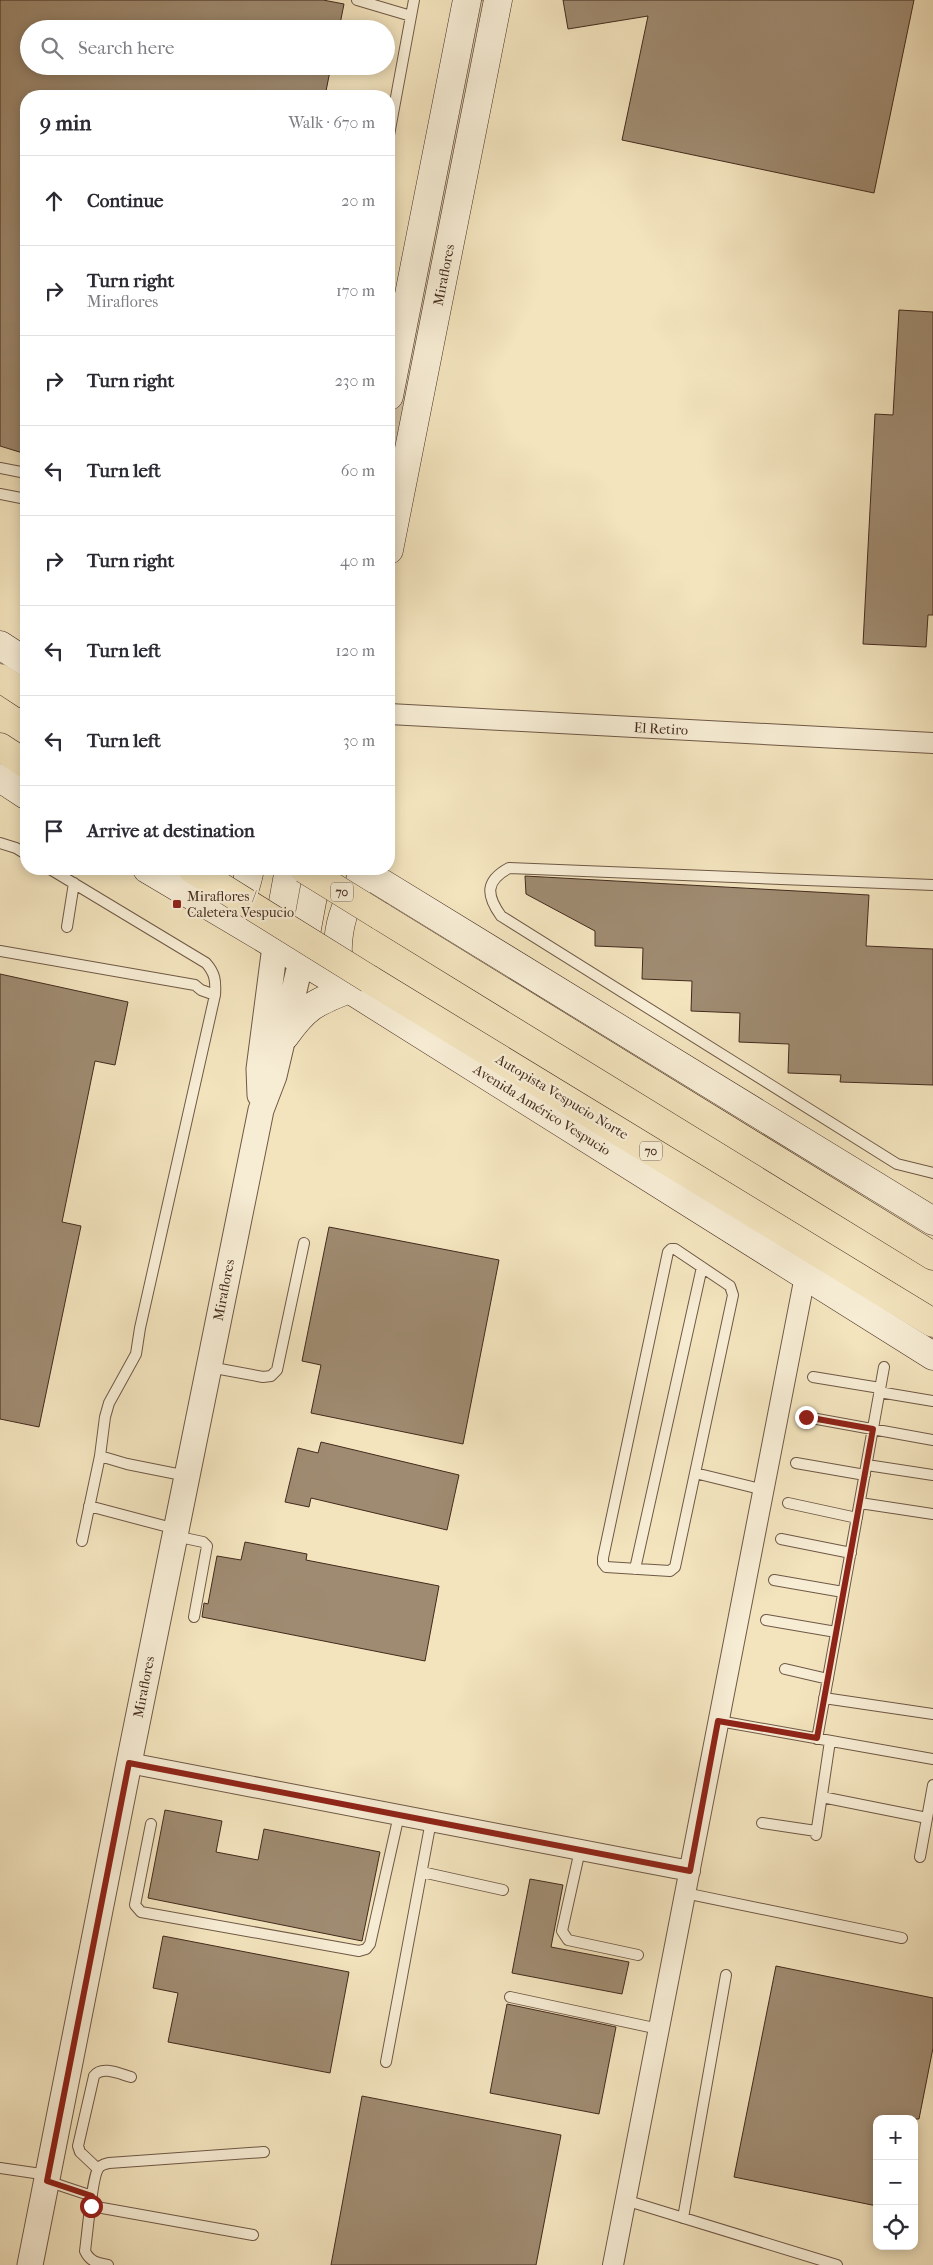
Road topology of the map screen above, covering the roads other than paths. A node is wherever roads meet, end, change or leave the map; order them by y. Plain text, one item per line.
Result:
1 (357, 0) edge
2 (414, 0) edge
3 (467, 0) edge
4 (498, 0) edge
5 (411, 16) junction
6 (395, 103) edge
7 (395, 366) edge
8 (0, 468) edge
9 (20, 472) edge
10 (0, 494) edge
11 (20, 498) edge
12 (395, 520) edge
13 (0, 645) edge
14 (20, 658) edge
15 (0, 678) edge
16 (20, 691) edge
17 (395, 714) edge
18 (933, 742) edge
19 (0, 747) edge
20 (20, 760) edge
21 (0, 778) edge
22 (20, 790) edge
23 (0, 843) edge
24 (20, 850) edge
25 (60, 875) edge
26 (157, 875) edge
27 (202, 875) edge
28 (249, 875) edge
29 (288, 875) edge
30 (314, 875) edge
31 (317, 875) edge
32 (361, 875) edge
33 (371, 875) edge
34 (74, 883) junction
35 (933, 885) edge
36 (224, 916) junction
37 (67, 927) dead end
38 (275, 946) junction
39 (0, 950) edge
40 (301, 960) junction
41 (359, 984) junction
42 (215, 995) junction
43 (285, 1036) junction
44 (261, 1110) junction
45 (933, 1173) edge
46 (933, 1221) edge
47 (304, 1243) dead end
48 (933, 1256) edge
49 (702, 1267) junction
50 (805, 1276) junction
51 (933, 1323) edge
52 (933, 1356) edge
53 (208, 1367) junction
54 (884, 1367) dead end
55 (813, 1377) dead end
56 (880, 1390) junction
57 (933, 1401) edge
58 (806, 1417) dead end
59 (873, 1429) junction
60 (933, 1440) edge
61 (100, 1456) junction
62 (796, 1462) dead end
63 (866, 1470) junction
64 (695, 1473) junction
65 (933, 1475) edge
66 (187, 1476) junction
67 (764, 1490) junction
68 (788, 1503) dead end
69 (860, 1503) junction
70 (89, 1506) junction
71 (933, 1514) edge
72 (857, 1518) junction
73 (175, 1533) junction
74 (781, 1539) dead end
75 (82, 1541) dead end
76 (850, 1552) junction
77 (636, 1569) junction
78 (774, 1580) dead end
79 (844, 1592) junction
80 (194, 1617) dead end
81 (766, 1620) dead end
82 (836, 1632) junction
83 (785, 1669) dead end
84 (828, 1679) junction
85 (824, 1698) junction
86 (933, 1714) edge
87 (718, 1721) junction
88 (817, 1738) junction
89 (830, 1741) junction
90 (933, 1759) edge
91 (129, 1763) junction
92 (933, 1785) edge
93 (822, 1797) junction
94 (399, 1815) junction
95 (927, 1818) junction
96 (431, 1821) junction
97 (762, 1822) dead end
98 (151, 1824) dead end
99 (580, 1850) junction
100 (920, 1856) dead end
101 (690, 1871) junction
102 (422, 1872) junction
103 (503, 1890) dead end
104 (685, 1893) junction
105 (902, 1938) dead end
106 (638, 1955) dead end
107 (726, 1975) dead end
108 (510, 1997) dead end
109 (659, 2029) junction
110 (386, 2062) dead end
111 (131, 2077) dead end
112 (264, 2152) dead end
113 (0, 2168) edge
114 (98, 2169) junction
115 (47, 2178) junction
116 (625, 2200) junction
117 (91, 2201) junction
118 (683, 2218) junction
119 (253, 2235) dead end
120 (30, 2265) edge
121 (108, 2265) edge
122 (613, 2265) edge
123 (837, 2265) edge

1 - 5 lane
2 - 5 lane
3 - 7 main road
4 - 12 main road, Miraflores
5 - 6 lane
8 - 9 lane
10 - 11 lane
13 - 14 main road
15 - 16 highway
17 - 18 street, El Retiro
19 - 20 highway
21 - 22 main road
23 - 24 lane
25 - 34 lane
26 - 36 main road, Avenida Américo Vespucio
27 - 41 highway, Autopista Vespucio Norte / 70, bridge
28 - 36 main road
29 - 38 main road, Miraflores
30 - 48 highway, 70, bridge
31 - 40 main road, Miraflores
32 - 41 main road
33 - 46 main road
34 - 37 lane
34 - 42 lane
35 - 45 lane
36 - 38 main road, Avenida Américo Vespucio
38 - 40 main road, Avenida Américo Vespucio
38 - 44 street, Miraflores
39 - 42 lane
40 - 41 main road, Avenida Américo Vespucio
40 - 43 street, Miraflores
41 - 43 main road
41 - 50 main road, Avenida Américo Vespucio
41 - 51 highway, Autopista Vespucio Norte / 70
42 - 61 lane
43 - 44 street, Miraflores
44 - 53 street, Miraflores
47 - 53 lane
49 - 64 lane
49 - 77 lane
49 - 77 lane
50 - 52 main road, Avenida Américo Vespucio
50 - 67 street
53 - 66 street, Miraflores
54 - 56 lane
55 - 56 lane
56 - 57 lane
56 - 59 lane
58 - 59 lane
59 - 60 lane
59 - 63 lane
61 - 66 lane
61 - 70 lane
62 - 63 lane
63 - 65 lane
63 - 69 lane
64 - 67 lane
64 - 77 lane
66 - 73 street, Miraflores
67 - 87 street
68 - 72 lane
69 - 71 lane
69 - 72 lane
70 - 73 lane
70 - 75 lane
72 - 76 lane
73 - 80 lane
73 - 91 street, Miraflores
74 - 76 lane
76 - 79 lane
78 - 79 lane
79 - 82 lane
81 - 82 lane
82 - 84 lane
83 - 84 lane
84 - 85 lane
85 - 86 lane
85 - 88 lane
87 - 88 lane
87 - 101 street
88 - 89 lane
89 - 90 lane
89 - 93 lane
91 - 94 street
91 - 115 street, Miraflores
92 - 95 lane
93 - 95 lane
93 - 97 lane
94 - 96 street
94 - 98 lane
95 - 100 lane
96 - 99 street
96 - 102 lane
99 - 101 street
99 - 106 lane
101 - 104 street
102 - 103 lane
102 - 110 lane
104 - 105 lane
104 - 109 street
107 - 118 lane
108 - 109 lane
109 - 116 street
111 - 114 lane
112 - 114 lane
113 - 115 lane
114 - 117 lane
115 - 117 lane
115 - 120 street, Miraflores
116 - 118 lane
116 - 122 street
117 - 119 lane
117 - 121 lane
118 - 123 lane

